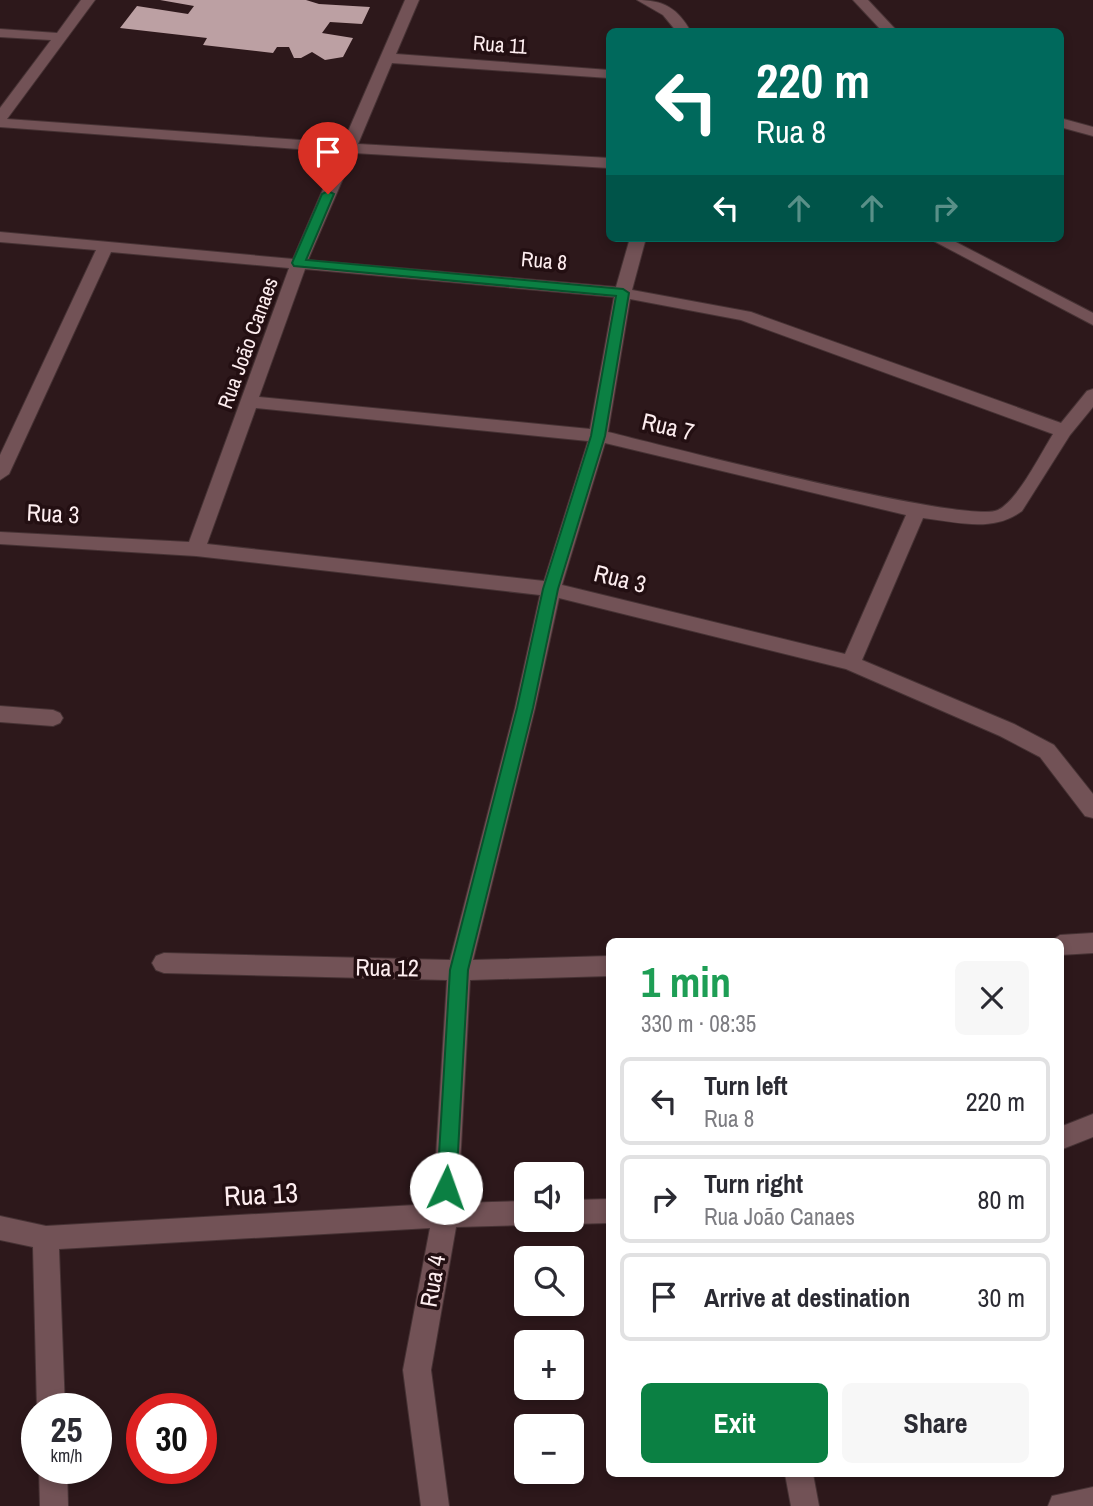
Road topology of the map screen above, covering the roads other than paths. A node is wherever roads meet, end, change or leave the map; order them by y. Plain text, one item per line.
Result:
1 (88, 0) edge
2 (412, 0) edge
3 (644, 0) edge
4 (860, 0) edge
5 (682, 28) edge
6 (887, 28) edge
7 (0, 33) edge
8 (62, 37) junction
9 (388, 58) junction
10 (606, 74) edge
11 (0, 118) edge
12 (0, 123) edge
13 (1064, 123) edge
14 (1093, 132) edge
15 (348, 148) junction
16 (606, 163) edge
17 (0, 237) edge
18 (637, 242) edge
19 (944, 242) edge
20 (106, 246) junction
21 (299, 263) junction
22 (623, 293) junction
23 (1093, 320) edge
24 (1093, 395) edge
25 (250, 402) junction
26 (1064, 431) junction
27 (598, 436) junction
28 (0, 474) edge
29 (917, 510) junction
30 (0, 538) edge
31 (196, 549) junction
32 (551, 589) junction
33 (851, 663) junction
34 (0, 714) edge
35 (53, 718) dead end
36 (1093, 810) edge
37 (1093, 943) edge
38 (1064, 945) edge
39 (164, 963) dead end
40 (606, 966) edge
41 (459, 970) junction
42 (1093, 1125) edge
43 (1064, 1137) edge
44 (606, 1211) edge
45 (584, 1212) edge
46 (514, 1213) edge
47 (445, 1215) junction
48 (0, 1228) edge
49 (46, 1238) junction
50 (51, 1393) edge
51 (799, 1477) edge
52 (53, 1484) edge
53 (1093, 1502) edge
54 (54, 1506) edge
55 (435, 1506) edge
56 (804, 1506) edge
57 (1062, 1506) edge

1 - 8 street
2 - 9 street, Rua João Canaes
3 - 5 street
4 - 6 street
7 - 8 street
8 - 11 street
9 - 10 street, Rua 11
9 - 15 street, Rua João Canaes
12 - 15 street
13 - 14 street
15 - 16 street
15 - 21 street, Rua João Canaes
17 - 20 street, Rua 8
18 - 22 street, Rua 4
19 - 23 street
20 - 21 street, Rua 8
20 - 28 street
21 - 22 street, Rua 8
21 - 25 street, Rua João Canaes
22 - 26 street, Rua 8
22 - 27 street, Rua 4
24 - 26 street
25 - 27 street, Rua 7
25 - 31 street, Rua João Canaes
26 - 29 street, Rua 7
27 - 29 street, Rua 7
27 - 32 street, Rua 4
29 - 33 street
30 - 31 street, Rua 3
31 - 32 street, Rua 3
32 - 33 street, Rua 3
32 - 41 street, Rua 4
33 - 36 street, Rua 3
34 - 35 street
37 - 38 street
39 - 41 street, Rua 12
40 - 41 street, Rua 12
41 - 47 street, Rua 4
42 - 43 street
44 - 45 street
46 - 47 street, Rua 13
47 - 49 street, Rua 13
47 - 55 street, Rua 4
48 - 49 street, Rua 13
49 - 50 street
51 - 56 street
52 - 54 street
53 - 57 street

